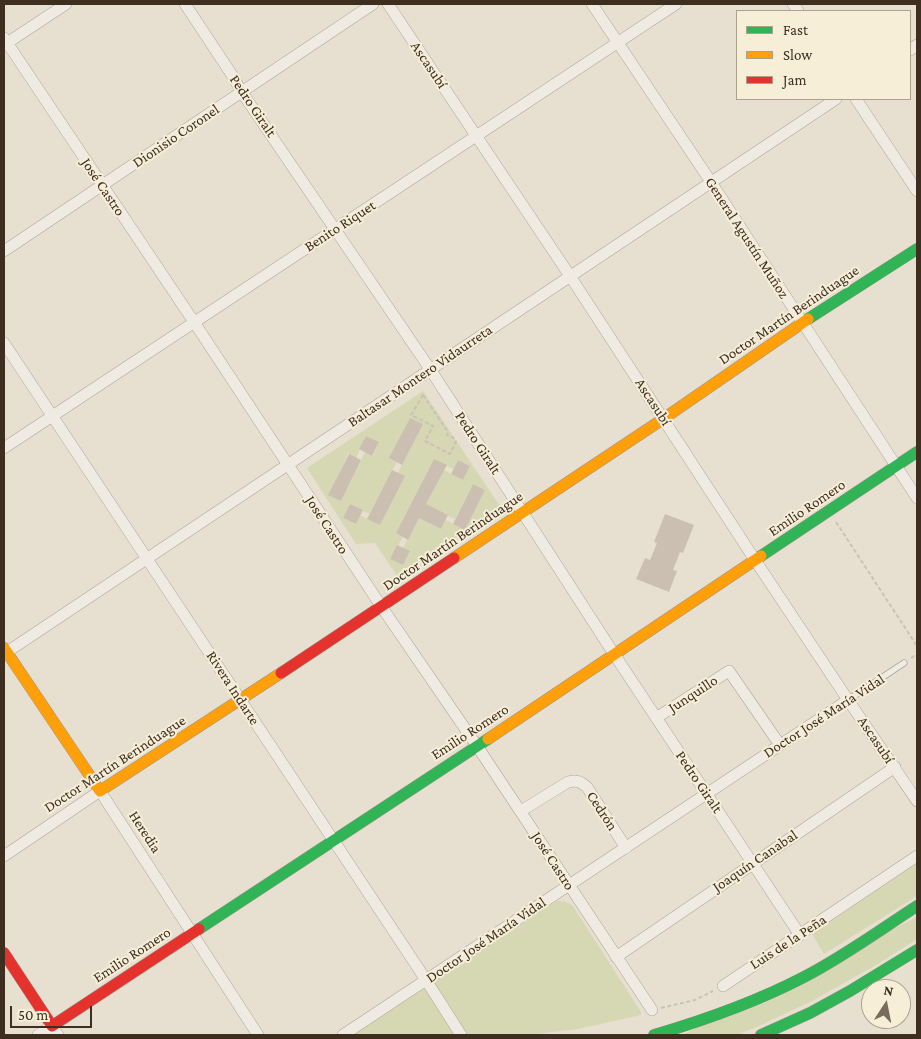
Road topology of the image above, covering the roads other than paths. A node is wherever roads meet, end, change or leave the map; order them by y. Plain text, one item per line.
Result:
1 (66, 4) edge
2 (185, 4) edge
3 (373, 4) edge
4 (388, 4) edge
5 (592, 4) edge
6 (676, 4) edge
7 (5, 42) edge
8 (618, 42) junction
9 (242, 92) junction
10 (834, 100) edge
11 (857, 100) edge
12 (477, 135) junction
13 (711, 182) junction
14 (102, 186) junction
15 (917, 191) edge
16 (336, 229) junction
17 (917, 249) edge
18 (4, 251) edge
19 (570, 276) junction
20 (194, 322) junction
21 (803, 322) junction
22 (4, 343) edge
23 (430, 369) junction
24 (53, 416) junction
25 (663, 419) junction
26 (4, 448) edge
27 (917, 452) edge
28 (287, 464) junction
29 (896, 466) junction
30 (917, 498) edge
31 (523, 512) junction
32 (147, 558) junction
33 (755, 560) junction
34 (381, 606) junction
35 (5, 651) edge
36 (614, 654) junction
37 (904, 663) dead end
38 (241, 700) junction
39 (848, 700) junction
40 (656, 718) junction
41 (780, 745) junction
42 (477, 746) junction
43 (895, 766) junction
44 (100, 791) junction
45 (707, 794) junction
46 (917, 800) edge
47 (521, 811) junction
48 (333, 840) junction
49 (626, 848) junction
50 (4, 856) edge
51 (917, 856) edge
52 (753, 863) junction
53 (569, 885) junction
54 (917, 906) edge
55 (193, 933) junction
56 (800, 935) junction
57 (917, 950) edge
58 (4, 953) edge
59 (616, 956) junction
60 (426, 980) junction
61 (723, 986) road end
62 (652, 1010) road end
63 (55, 1030) edge
64 (38, 1035) edge
65 (258, 1035) edge
66 (343, 1035) edge
67 (461, 1035) edge
68 (654, 1035) edge
69 (760, 1035) edge

1 - 7 street
2 - 9 street, Pedro Giralt
3 - 9 street, Dionisio Coronel
4 - 12 street, Ascasubí
5 - 8 street, General Agustín Muñoz
6 - 8 street, Benito Riquet
7 - 14 street, José Castro
8 - 12 street, Benito Riquet
8 - 13 street, General Agustín Muñoz
9 - 14 street, Dionisio Coronel
9 - 16 street, Pedro Giralt
10 - 13 street, Baltasar Montero Vidaurreta
11 - 15 street
12 - 16 street, Benito Riquet
12 - 19 street, Ascasubí
13 - 19 street, Baltasar Montero Vidaurreta
13 - 21 street, General Agustín Muñoz
14 - 18 street, Dionisio Coronel
14 - 20 street, José Castro
16 - 20 street, Benito Riquet
16 - 23 street, Pedro Giralt
17 - 21 main road, Doctor Martín Berinduague
19 - 23 street, Baltasar Montero Vidaurreta
19 - 25 street, Ascasubí
20 - 24 street, Benito Riquet
20 - 28 street, José Castro
21 - 25 main road, Doctor Martín Berinduague
21 - 29 street, General Agustín Muñoz
22 - 24 street, Rivera Indarte
23 - 28 street, Baltasar Montero Vidaurreta
23 - 31 street, Pedro Giralt
24 - 26 street, Benito Riquet
24 - 32 street, Rivera Indarte
25 - 31 main road, Doctor Martín Berinduague
25 - 33 street, Ascasubí
27 - 29 main road, Emilio Romero
28 - 32 street, Baltasar Montero Vidaurreta
28 - 34 street, José Castro
29 - 30 street, General Agustín Muñoz
29 - 33 main road, Emilio Romero
31 - 34 main road, Doctor Martín Berinduague
31 - 36 street, Pedro Giralt
32 - 35 street, Baltasar Montero Vidaurreta
32 - 38 street, Rivera Indarte
33 - 36 main road, Emilio Romero
33 - 39 street, Ascasubí
34 - 38 main road, Doctor Martín Berinduague
34 - 42 street, José Castro
35 - 44 main road, Heredia
36 - 40 street, Pedro Giralt
36 - 42 main road, Emilio Romero
37 - 39 lane, Doctor José María Vidal
38 - 44 main road, Doctor Martín Berinduague
38 - 48 street, Rivera Indarte
39 - 41 street, Doctor José María Vidal
39 - 43 street, Ascasubí
40 - 41 street, Junquillo
40 - 45 street, Pedro Giralt
41 - 45 street, Doctor José María Vidal
42 - 47 street, José Castro
42 - 48 main road, Emilio Romero
43 - 46 street, Ascasubí
43 - 52 street, Joaquín Canabal
44 - 50 street, Doctor Martín Berinduague
44 - 55 street, Heredia
45 - 49 street, Doctor José María Vidal
45 - 52 street, Pedro Giralt
47 - 49 street, Cedrón
47 - 53 street, José Castro
48 - 55 main road, Emilio Romero
48 - 60 street, Rivera Indarte
49 - 53 street, Doctor José María Vidal
51 - 56 street, Luis de la Peña
52 - 56 street, Pedro Giralt
52 - 59 street, Joaquín Canabal
53 - 59 street, José Castro
53 - 60 street, Doctor José María Vidal
54 - 68 main road
55 - 63 main road, Emilio Romero
55 - 65 street, Heredia
56 - 61 street, Luis de la Peña
57 - 69 main road
58 - 63 main road
59 - 62 street, José Castro
60 - 66 street, Doctor José María Vidal
60 - 67 street, Rivera Indarte
63 - 64 street, Emilio Romero

